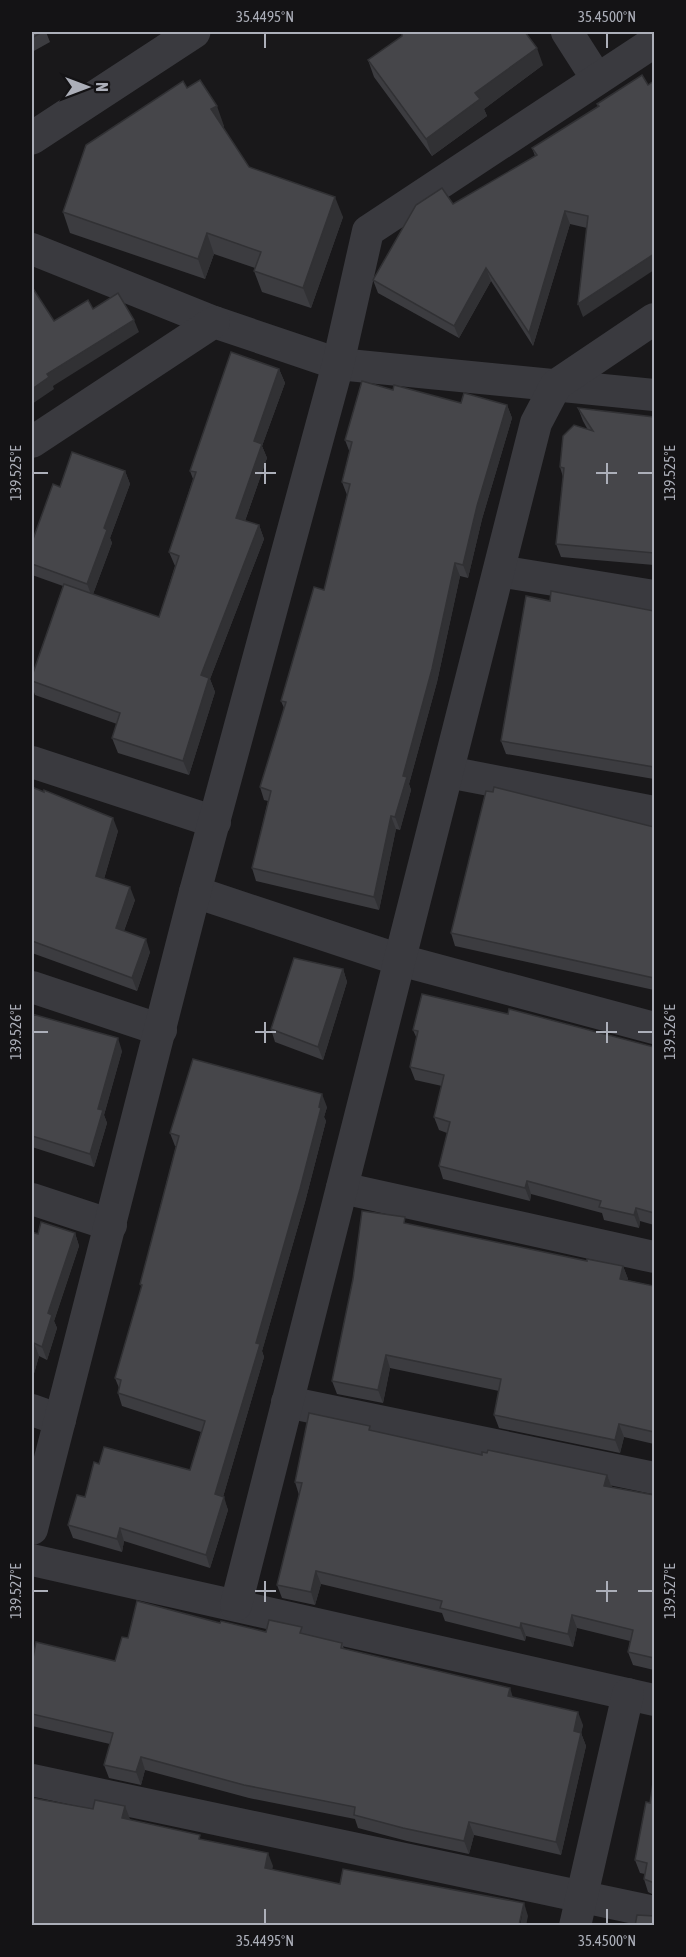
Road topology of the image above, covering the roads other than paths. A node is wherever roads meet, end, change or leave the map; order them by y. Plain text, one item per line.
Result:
1 (194, 32) edge
2 (567, 32) edge
3 (654, 42) edge
4 (597, 79) junction
5 (32, 138) edge
6 (32, 249) edge
7 (654, 319) edge
8 (214, 322) junction
9 (338, 364) junction
10 (556, 385) junction
11 (654, 395) edge
12 (32, 442) edge
13 (499, 570) junction
14 (654, 596) edge
15 (32, 762) edge
16 (448, 772) junction
17 (654, 812) edge
18 (214, 822) junction
19 (195, 892) junction
20 (400, 960) junction
21 (32, 987) edge
22 (654, 1028) edge
23 (161, 1030) junction
24 (342, 1188) junction
25 (32, 1199) edge
26 (111, 1225) junction
27 (654, 1257) edge
28 (287, 1402) junction
29 (46, 1415) edge
30 (654, 1478) edge
31 (32, 1529) edge
32 (32, 1560) edge
33 (236, 1605) junction
34 (641, 1697) edge
35 (32, 1780) edge
36 (582, 1896) junction
37 (654, 1912) edge
38 (575, 1926) edge

1 - 5 street
2 - 4 street
3 - 4 street
4 - 9 street
6 - 8 street
7 - 10 street
8 - 9 street
8 - 12 street
9 - 10 street
9 - 18 street
10 - 11 street
10 - 13 street
13 - 14 street
13 - 16 street
15 - 18 street
16 - 17 street
16 - 20 street
18 - 19 street
19 - 20 street
19 - 23 street
20 - 22 street
20 - 24 street
21 - 23 street
23 - 26 street
24 - 27 street
24 - 28 street
25 - 26 street
26 - 29 street
28 - 30 street
28 - 33 street
29 - 31 street
32 - 33 street
33 - 34 street
34 - 36 street
35 - 36 street
36 - 37 street
36 - 38 street

